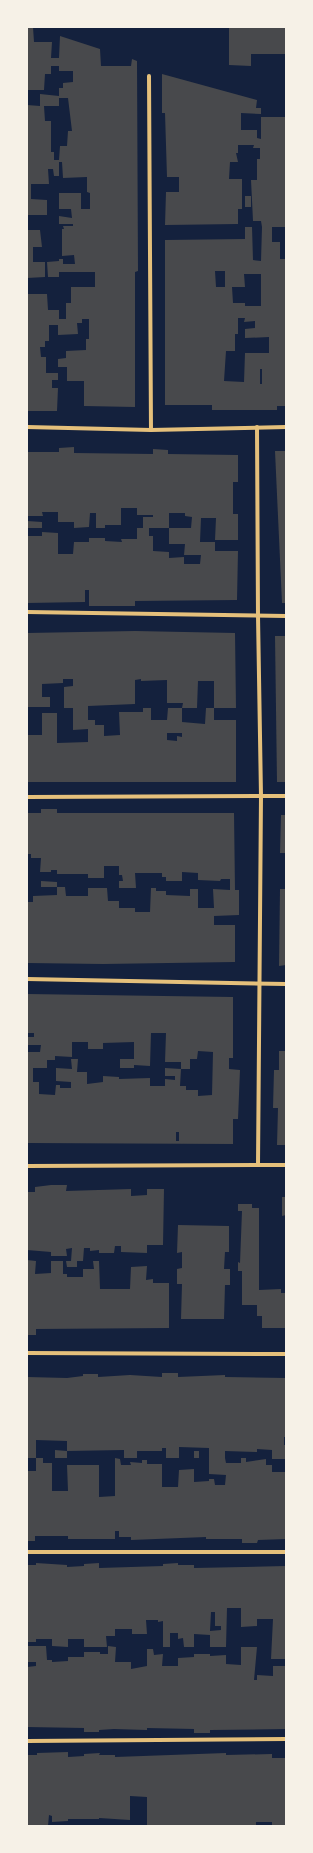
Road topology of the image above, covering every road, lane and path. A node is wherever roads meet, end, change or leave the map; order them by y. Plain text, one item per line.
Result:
1 (149, 76) dead end
2 (258, 426) junction
3 (27, 427) edge
4 (286, 427) edge
5 (150, 430) junction
6 (27, 612) edge
7 (258, 616) junction
8 (286, 616) edge
9 (261, 796) junction
10 (286, 796) edge
11 (27, 797) edge
12 (27, 979) edge
13 (261, 984) junction
14 (286, 984) edge
15 (258, 1165) junction
16 (286, 1165) edge
17 (27, 1166) edge
18 (27, 1353) edge
19 (286, 1354) edge
20 (27, 1552) edge
21 (286, 1552) edge
22 (286, 1739) edge
23 (27, 1741) edge

1 - 5 street
2 - 4 street
2 - 5 street
2 - 7 street
3 - 5 street
6 - 7 street
7 - 8 street
7 - 9 street
9 - 10 street
9 - 11 street
9 - 13 street
12 - 13 street
13 - 14 street
13 - 15 street
15 - 16 street
15 - 17 street
18 - 19 street
20 - 21 street
22 - 23 street

